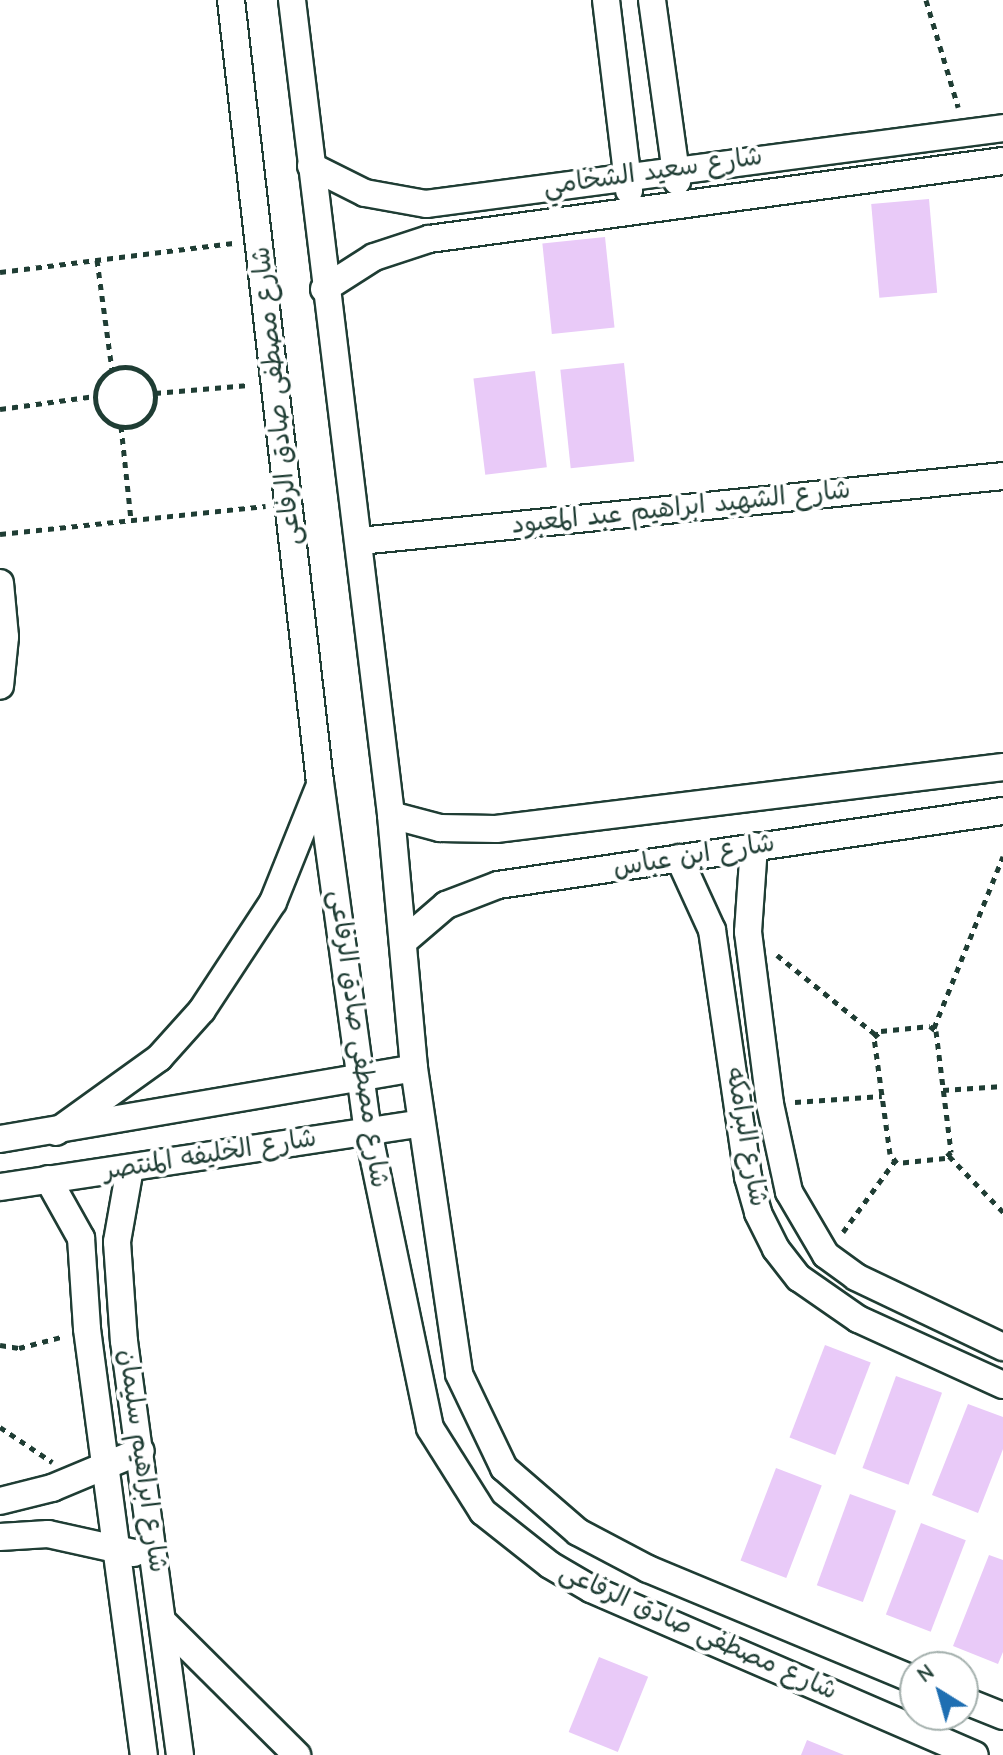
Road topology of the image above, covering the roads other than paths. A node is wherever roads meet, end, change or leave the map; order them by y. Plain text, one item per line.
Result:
1 (231, 0) edge
2 (292, 0) edge
3 (606, 0) edge
4 (652, 0) edge
5 (1003, 128) edge
6 (1003, 161) edge
7 (311, 166) junction
8 (675, 167) junction
9 (627, 175) junction
10 (681, 205) junction
11 (632, 211) junction
12 (324, 289) junction
13 (1003, 476) edge
14 (360, 541) junction
15 (0, 583) edge
16 (0, 686) edge
17 (1003, 767) edge
18 (320, 782) junction
19 (1003, 811) edge
20 (391, 815) junction
21 (754, 846) junction
22 (679, 858) junction
23 (403, 942) junction
24 (414, 1068) junction
25 (361, 1079) junction
26 (421, 1123) junction
27 (368, 1131) junction
28 (56, 1132) junction
29 (0, 1139) edge
30 (130, 1168) junction
31 (48, 1179) junction
32 (0, 1187) edge
33 (1003, 1347) edge
34 (1003, 1385) edge
35 (141, 1451) junction
36 (105, 1465) junction
37 (0, 1501) edge
38 (0, 1537) edge
39 (120, 1551) junction
40 (155, 1557) junction
41 (166, 1625) junction
42 (899, 1673) edge
43 (979, 1706) edge
44 (1003, 1716) edge
45 (144, 1755) edge
46 (180, 1755) edge
47 (297, 1755) edge
48 (975, 1755) edge

1 - 18 street, شارع مصطفى صادق الرفاعى
2 - 7 street, شارع مصطفى صادق الرفاعى
3 - 9 street
4 - 8 street
5 - 8 street, شارع سعيد الشخامي
6 - 10 street, شارع سعيد الشخامي
7 - 9 street, شارع سعيد الشخامي
7 - 12 street, شارع مصطفى صادق الرفاعى
8 - 9 street, شارع سعيد الشخامي
8 - 10 street
9 - 11 street
10 - 11 street, شارع سعيد الشخامي
11 - 12 street, شارع سعيد الشخامي
12 - 14 street, شارع مصطفى صادق الرفاعى
13 - 14 street, شارع الشهيد ابراهيم عبد المعبود
14 - 20 street, شارع مصطفى صادق الرفاعى
15 - 16 street
17 - 20 street, شارع ابن عباس
18 - 25 street, شارع مصطفى صادق الرفاعى
18 - 28 street
19 - 21 street, شارع ابن عباس
20 - 23 street, شارع مصطفى صادق الرفاعى
21 - 22 street, شارع ابن عباس
21 - 33 street, شارع البرامكه
22 - 23 street, شارع ابن عباس
22 - 34 street, شارع البرامكه
23 - 24 street, شارع مصطفى صادق الرفاعى
24 - 25 street, شارع الخليفه المنتصر
24 - 26 street, شارع مصطفى صادق الرفاعى
25 - 27 street, شارع مصطفى صادق الرفاعى
25 - 28 street, شارع الخليفه المنتصر
26 - 27 street, شارع الخليفه المنتصر
26 - 42 street, شارع مصطفى صادق الرفاعى
27 - 30 street, شارع الخليفه المنتصر
27 - 48 street, شارع مصطفى صادق الرفاعى
28 - 29 street, شارع الخليفه المنتصر
30 - 31 street, شارع الخليفه المنتصر
30 - 35 street, شارع ابراهيم سليمان
31 - 32 street, شارع الخليفه المنتصر
31 - 36 street, شارع ابراهيم سليمان
35 - 36 street
35 - 40 street, شارع ابراهيم سليمان
36 - 37 street
36 - 39 street, شارع ابراهيم سليمان
38 - 39 street
39 - 40 street
39 - 45 street, شارع ابراهيم سليمان
40 - 41 street, شارع ابراهيم سليمان
41 - 46 street, شارع ابراهيم سليمان
41 - 47 street
43 - 44 street

